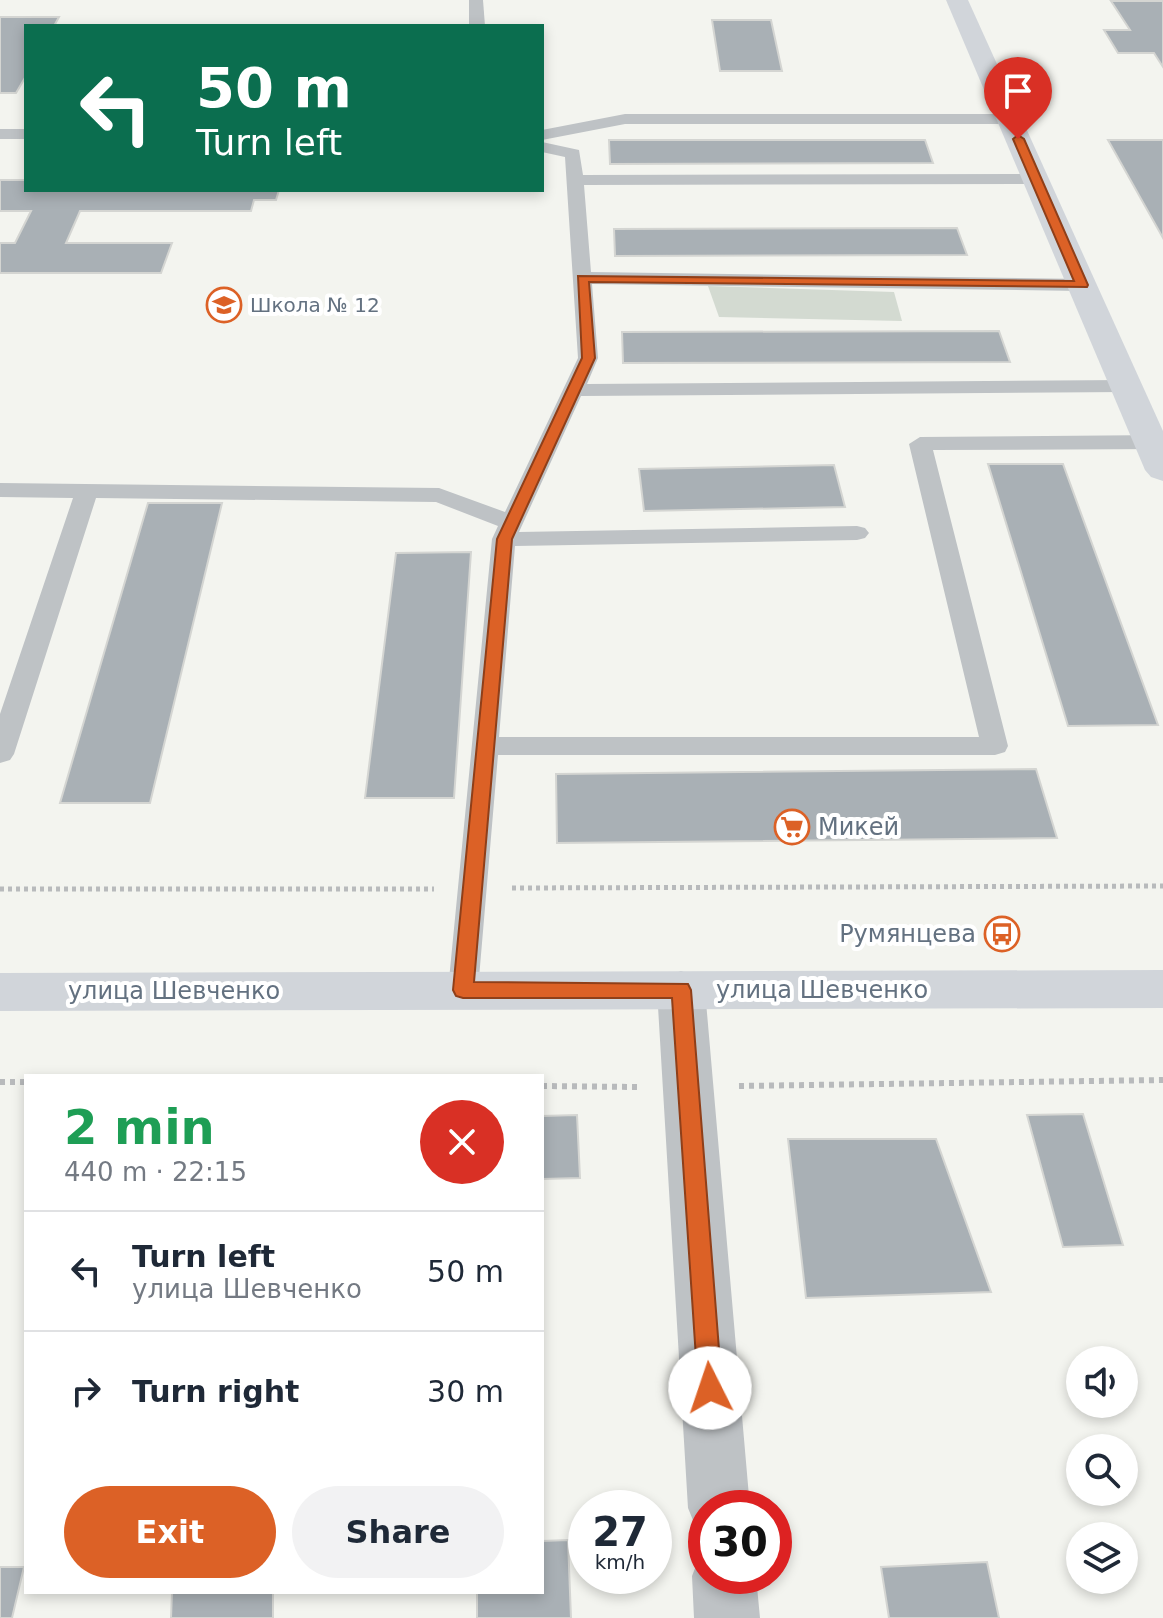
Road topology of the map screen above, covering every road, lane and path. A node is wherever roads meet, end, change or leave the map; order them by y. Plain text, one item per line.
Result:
1 (476, 0) edge
2 (957, 0) edge
3 (477, 24) edge
4 (1009, 119) junction
5 (0, 134) edge
6 (24, 134) edge
7 (544, 135) edge
8 (544, 147) edge
9 (1036, 179) junction
10 (574, 180) junction
11 (582, 278) junction
12 (1082, 285) junction
13 (1126, 386) junction
14 (574, 390) junction
15 (1157, 442) edge
16 (1163, 470) edge
17 (0, 490) edge
18 (87, 491) junction
19 (508, 531) junction
20 (857, 533) dead end
21 (486, 746) junction
22 (0, 754) edge
23 (1163, 886) edge
24 (0, 889) edge
25 (473, 889) junction
26 (1163, 989) edge
27 (463, 990) junction
28 (681, 990) junction
29 (0, 992) edge
30 (1163, 1080) edge
31 (0, 1082) edge
32 (24, 1082) edge
33 (544, 1086) edge
34 (688, 1087) junction
35 (718, 1490) edge
36 (725, 1594) edge
37 (727, 1618) edge

1 - 3 lane
2 - 4 main road
4 - 7 lane
4 - 9 main road
5 - 6 lane
8 - 10 lane
9 - 10 lane
9 - 12 main road
10 - 11 lane
11 - 12 lane
11 - 14 lane
12 - 13 main road
13 - 14 lane
13 - 15 main road
14 - 19 lane
15 - 16 main road
15 - 21 lane
17 - 18 lane
18 - 19 lane
18 - 22 lane
19 - 20 lane
19 - 21 lane
21 - 25 lane
23 - 25 path
24 - 25 path
25 - 27 lane
26 - 28 main road, улица Шевченко
27 - 28 main road, улица Шевченко
27 - 29 main road, улица Шевченко
28 - 34 street
30 - 34 path
31 - 32 path
33 - 34 path
34 - 35 street
36 - 37 street

